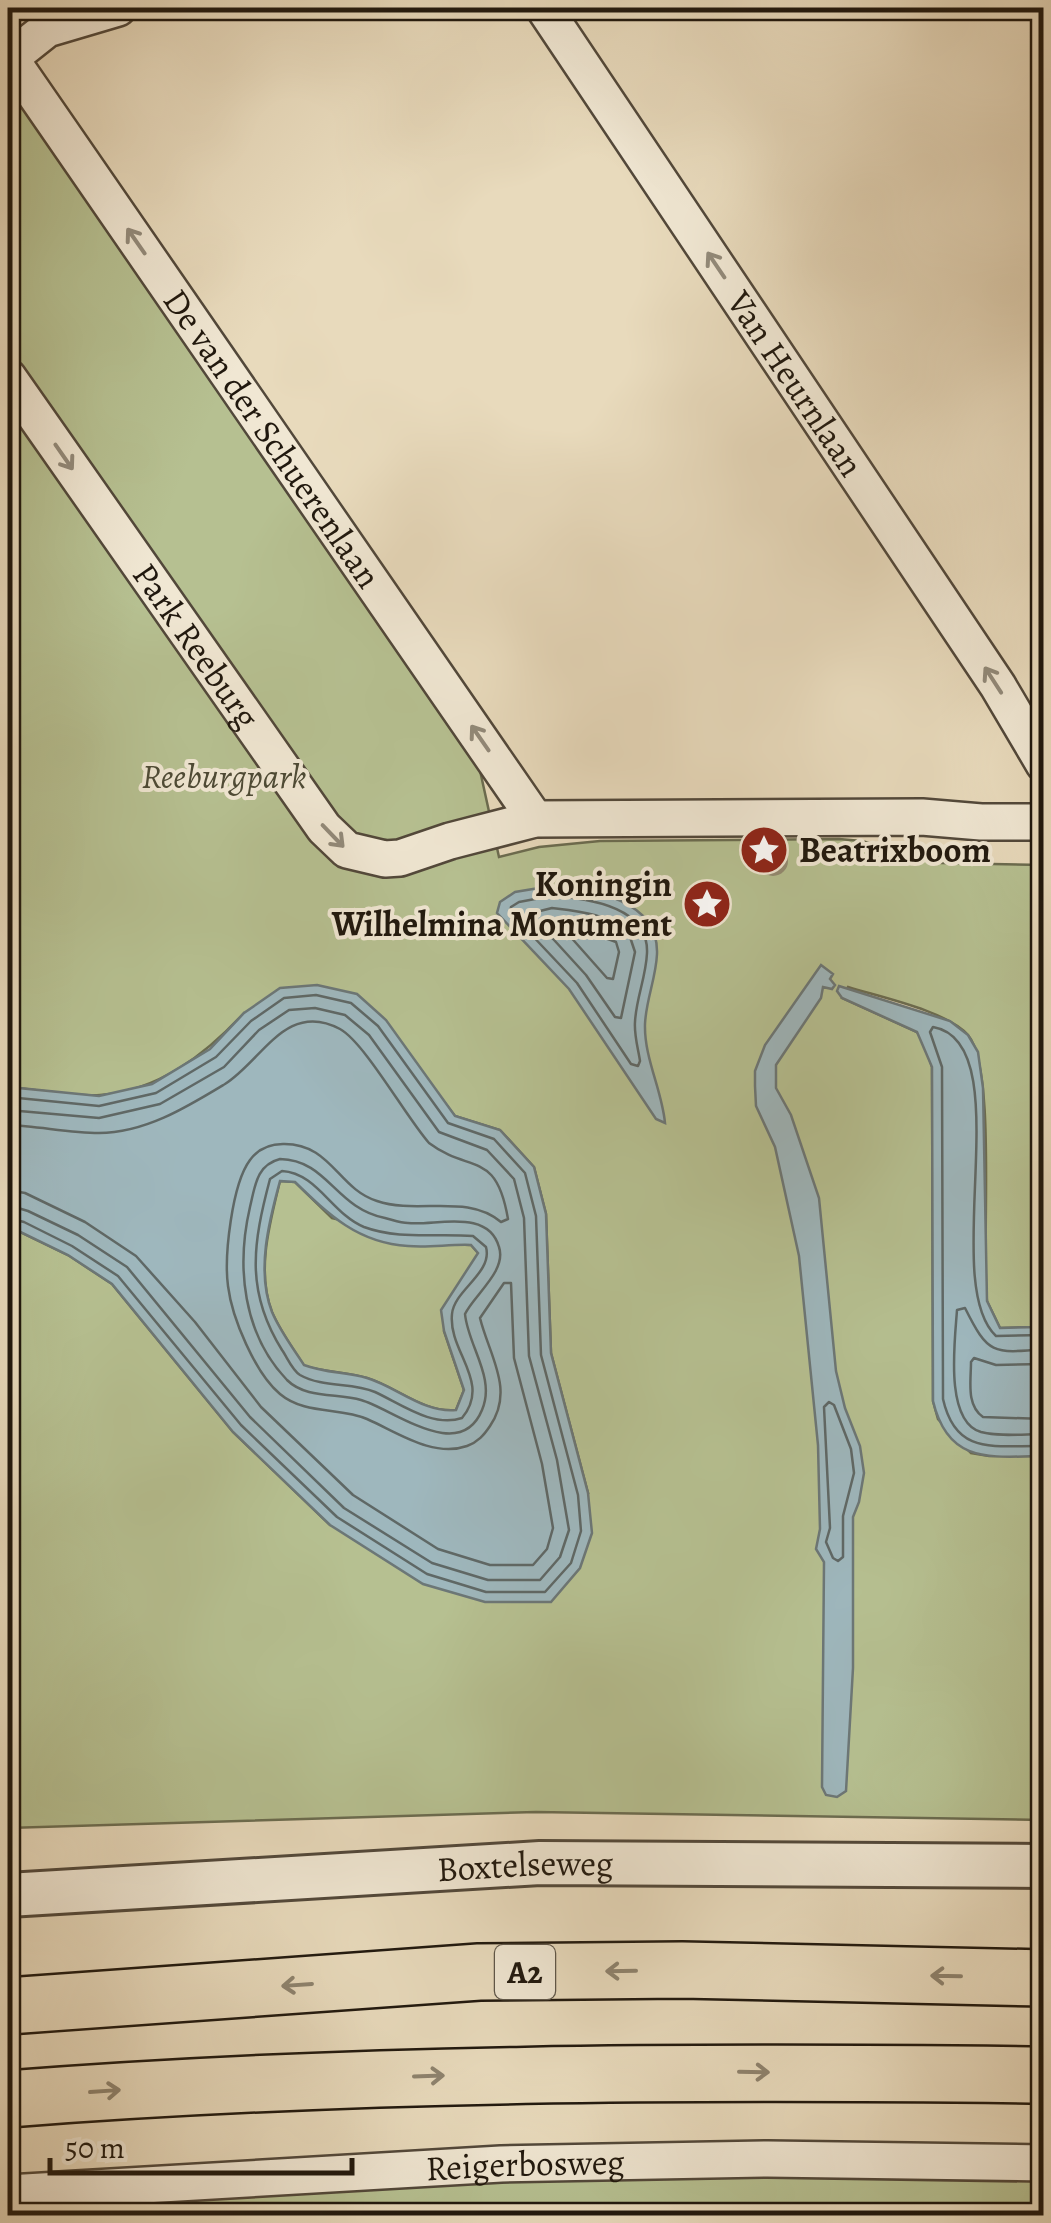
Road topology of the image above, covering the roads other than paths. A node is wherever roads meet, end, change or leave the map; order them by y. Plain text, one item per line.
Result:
1 (118, 8) edge
2 (544, 8) edge
3 (9, 59) edge
4 (8, 377) edge
5 (1044, 764) edge
6 (535, 819) junction
7 (1044, 822) edge
8 (1044, 1866) edge
9 (8, 1895) edge
10 (1044, 1978) edge
11 (8, 2006) edge
12 (1044, 2074) edge
13 (8, 2099) edge
14 (1044, 2162) edge
15 (8, 2193) edge

1 - 3 street
5 -> 2 street, Van Heurnlaan
6 -> 3 street, De van der Schuerenlaan
4 -> 6 street, Park Reeburg
6 - 7 street, Park Reeburg
8 - 9 street, Boxtelseweg
10 -> 11 highway, A2
13 -> 12 highway
14 - 15 street, Reigerbosweg

